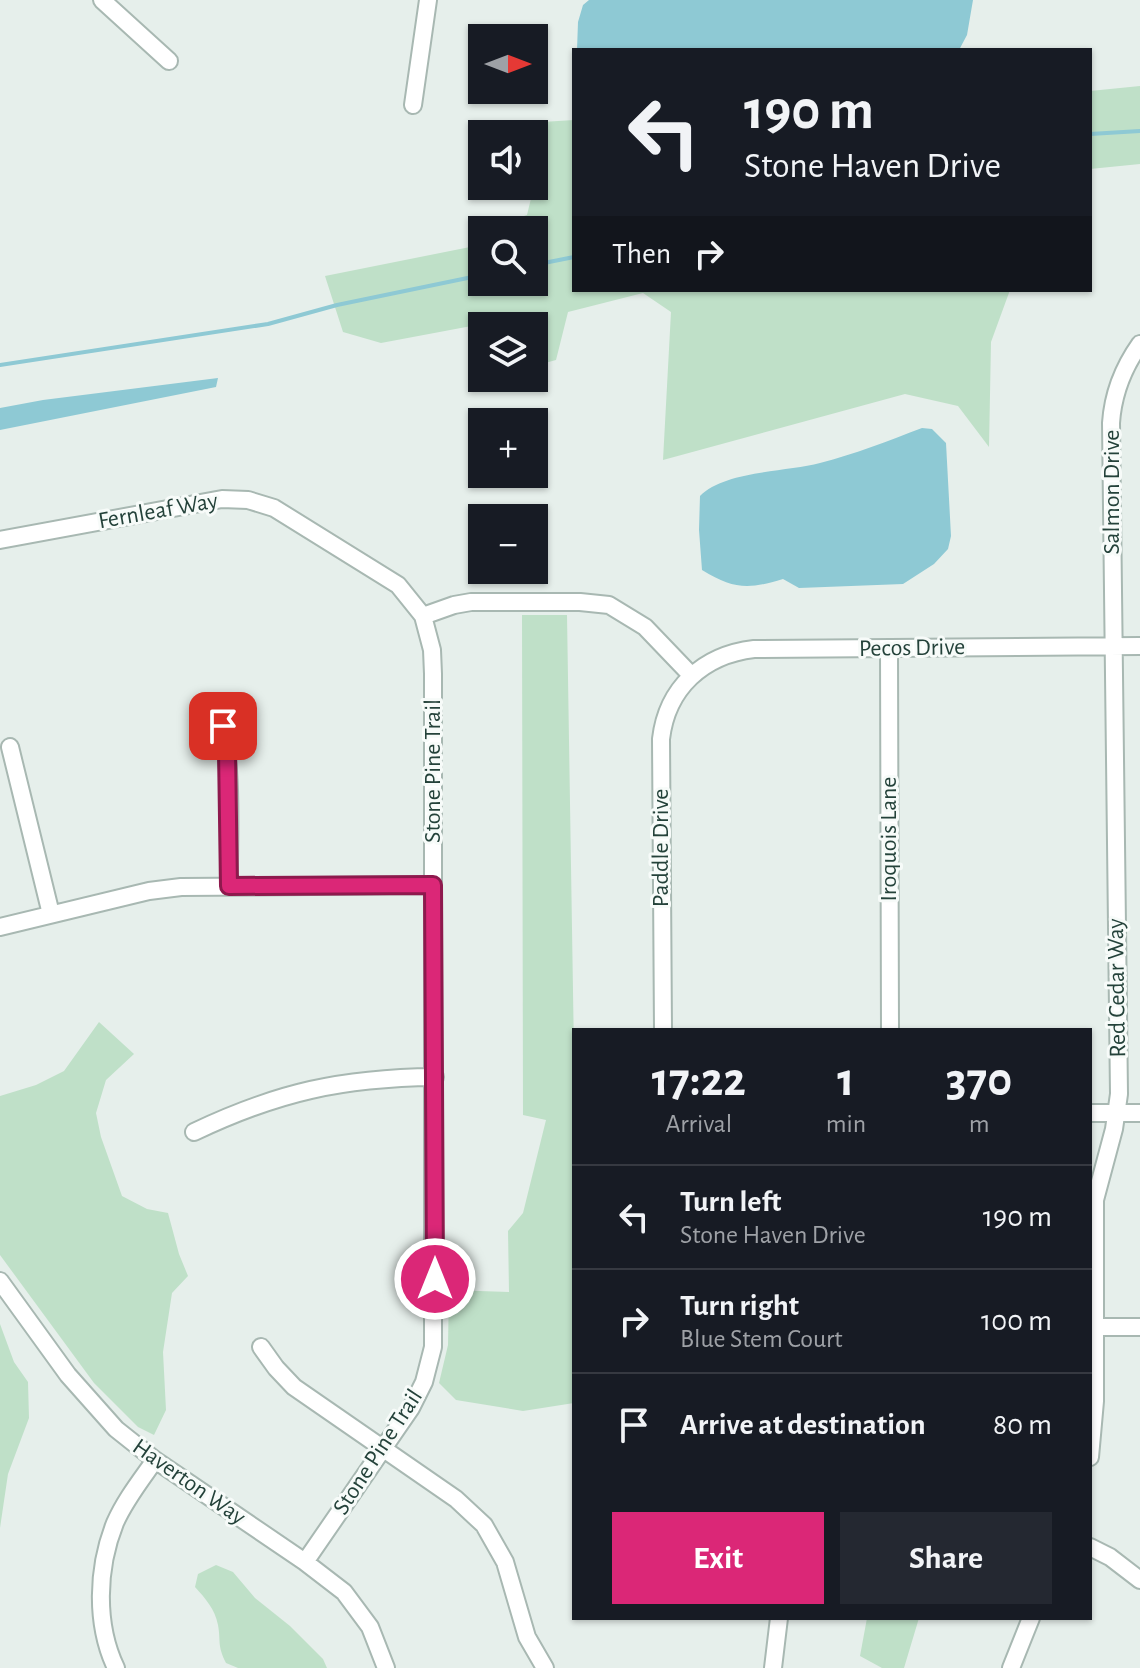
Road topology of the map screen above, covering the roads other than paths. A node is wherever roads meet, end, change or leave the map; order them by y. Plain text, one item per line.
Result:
1 (102, 0) edge
2 (428, 0) edge
3 (169, 61) dead end
4 (413, 105) dead end
5 (1140, 344) edge
6 (0, 540) edge
7 (423, 616) junction
8 (1113, 646) junction
9 (1140, 646) edge
10 (889, 648) junction
11 (691, 675) junction
12 (212, 702) dead end
13 (10, 747) dead end
14 (433, 885) junction
15 (229, 886) junction
16 (51, 914) junction
17 (0, 927) edge
18 (663, 1028) edge
19 (890, 1028) edge
20 (435, 1077) junction
21 (1092, 1113) edge
22 (1117, 1113) junction
23 (1140, 1113) edge
24 (194, 1132) dead end
25 (0, 1281) edge
26 (1093, 1327) edge
27 (1140, 1327) edge
28 (261, 1347) dead end
29 (1092, 1438) edge
30 (383, 1449) junction
31 (155, 1460) junction
32 (1092, 1548) edge
33 (305, 1562) junction
34 (1140, 1580) edge
35 (779, 1620) edge
36 (1030, 1620) edge
37 (116, 1668) edge
38 (386, 1668) edge
39 (545, 1668) edge
40 (773, 1668) edge
41 (1011, 1668) edge

1 - 3 street
2 - 4 street
5 - 8 street, Salmon Drive
6 - 7 street, Fernleaf Way
7 - 11 street
7 - 14 street, Stone Pine Trail
8 - 9 street, Pecos Drive
8 - 10 street, Pecos Drive
8 - 22 street, Red Cedar Way
10 - 11 street, Pecos Drive
10 - 19 street, Iroquois Lane
11 - 18 street, Paddle Drive
12 - 15 street
13 - 16 street
14 - 15 street
14 - 20 street, Stone Pine Trail
15 - 16 street
16 - 17 street
20 - 24 street
20 - 30 street, Stone Pine Trail
21 - 22 street
22 - 23 street
22 - 26 street, Red Cedar Way
25 - 31 street, Haverton Way
26 - 27 street
26 - 29 street, Red Cedar Way
28 - 30 street
30 - 33 street, Stone Pine Trail
30 - 39 street
31 - 33 street, Haverton Way
31 - 37 street
32 - 34 street
33 - 38 street, Haverton Way
35 - 40 street
36 - 41 street

